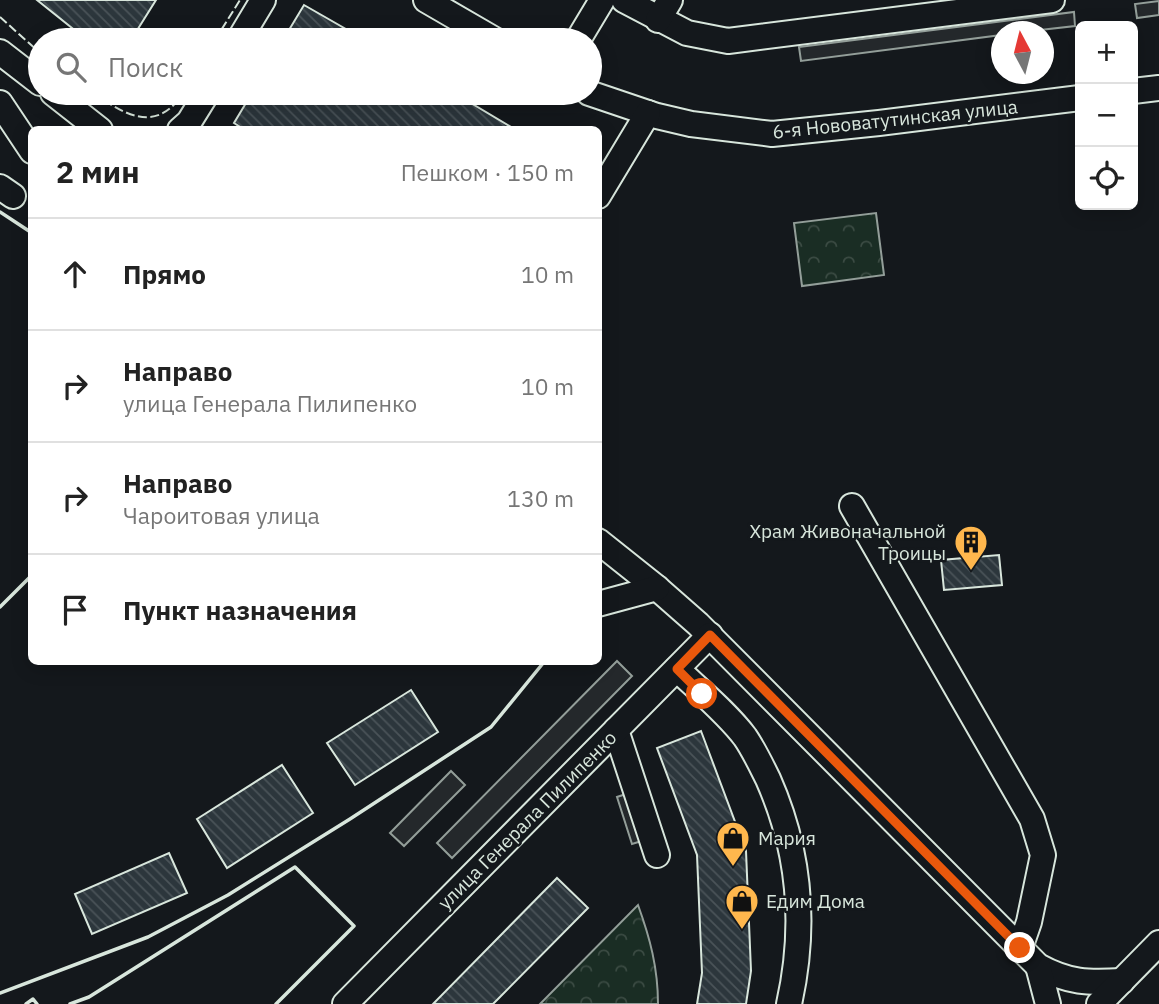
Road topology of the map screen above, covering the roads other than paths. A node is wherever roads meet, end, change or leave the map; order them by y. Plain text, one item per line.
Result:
1 (263, 0) edge
2 (426, 0) edge
3 (602, 0) edge
4 (624, 0) edge
5 (1052, 0) edge
6 (664, 10) edge
7 (246, 28) edge
8 (474, 28) edge
9 (585, 28) edge
10 (0, 52) edge
11 (28, 74) edge
12 (1159, 88) edge
13 (1138, 90) edge
14 (602, 97) edge
15 (1075, 99) edge
16 (0, 103) edge
17 (68, 105) edge
18 (200, 105) edge
19 (648, 113) junction
20 (95, 126) edge
21 (184, 126) edge
22 (28, 145) edge
23 (602, 189) edge
24 (852, 506) dead end
25 (602, 544) edge
26 (657, 588) junction
27 (602, 603) edge
28 (710, 635) junction
29 (677, 669) junction
30 (616, 730) junction
31 (657, 855) dead end
32 (1159, 943) edge
33 (1020, 948) junction
34 (1038, 966) junction
35 (1122, 981) junction
36 (345, 1004) edge
37 (789, 1004) edge
38 (1048, 1004) edge
39 (1099, 1004) edge

1 - 7 street
2 - 8 street
3 - 9 street
4 - 6 street
5 - 6 street
10 - 11 street
12 - 13 street
14 - 19 street, 6-я Нововатутинская улица
15 - 19 street, 6-я Нововатутинская улица
16 - 22 street
17 - 20 street
18 - 21 street
19 - 23 street
24 - 33 street
25 - 26 street
26 - 27 street
26 - 28 street
28 - 29 street, улица Генерала Пилипенко
28 - 33 street
29 - 30 street, улица Генерала Пилипенко
29 - 37 street
30 - 31 street
30 - 36 street, улица Генерала Пилипенко
32 - 35 street
33 - 34 street
34 - 35 street
34 - 38 street
35 - 39 street

